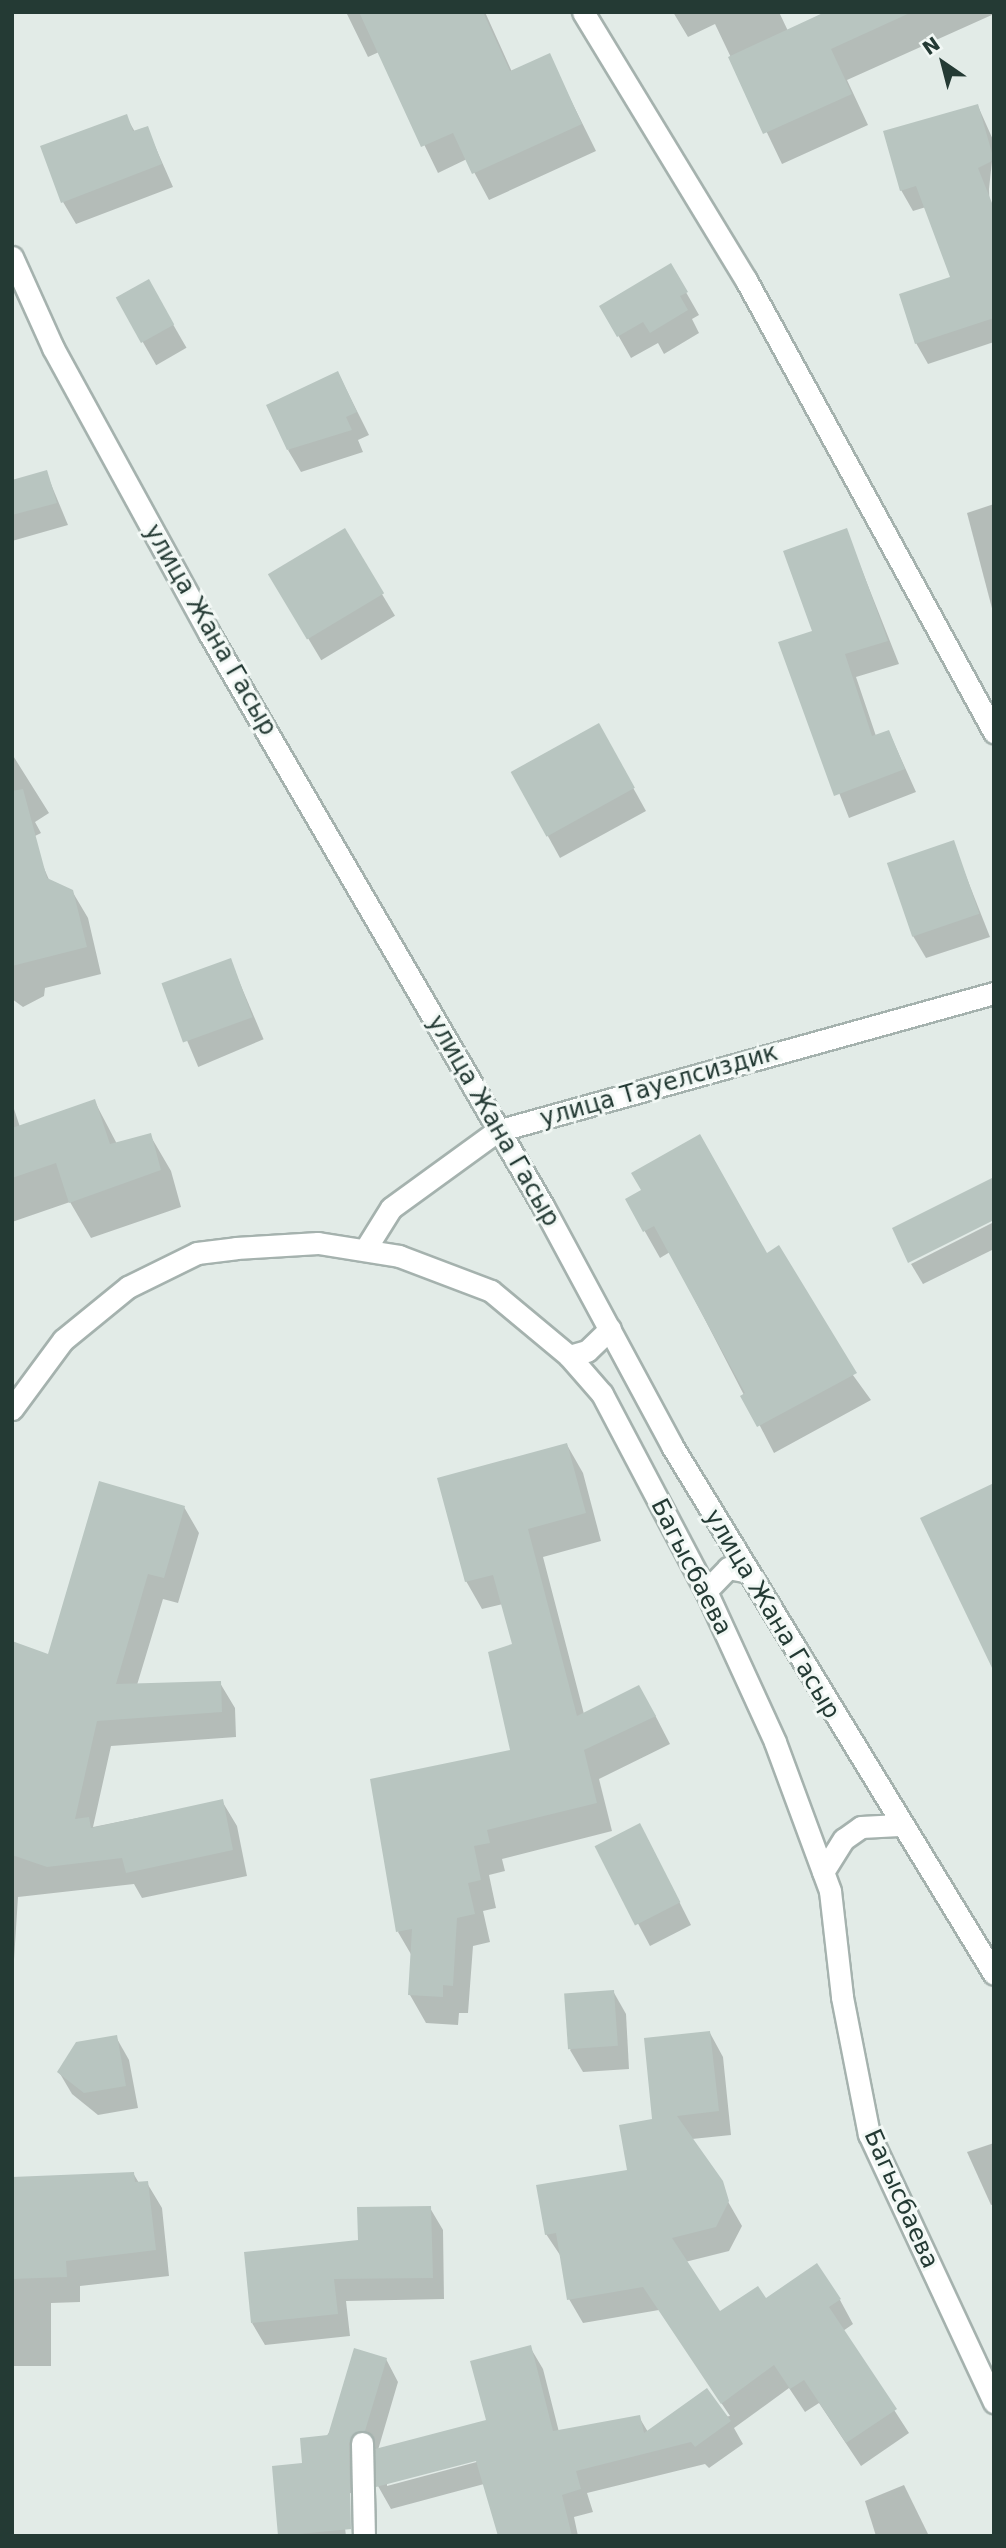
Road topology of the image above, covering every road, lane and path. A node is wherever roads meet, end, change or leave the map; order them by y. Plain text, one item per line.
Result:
1 (583, 12) edge
2 (12, 257) edge
3 (994, 732) edge
4 (994, 993) edge
5 (496, 1131) junction
6 (366, 1248) junction
7 (610, 1329) junction
8 (569, 1356) junction
9 (12, 1409) edge
10 (744, 1571) junction
11 (706, 1591) junction
12 (899, 1825) junction
13 (823, 1872) junction
14 (994, 1974) edge
15 (994, 2402) edge
16 (362, 2443) dead end
17 (364, 2536) edge

1 - 3 street
2 - 5 street, улица Жана Гасыр
4 - 5 street, улица Тауелсиздик
5 - 6 street, улица Тауелсиздик
5 - 7 street, улица Жана Гасыр
6 - 8 street, Багысбаева
6 - 9 street, Багысбаева
7 - 8 street
7 - 10 street, улица Жана Гасыр
8 - 11 street, Багысбаева
10 - 11 street
10 - 12 street, улица Жана Гасыр
11 - 13 street, Багысбаева
12 - 13 street
12 - 14 street, улица Жана Гасыр
13 - 15 street, Багысбаева
16 - 17 street

